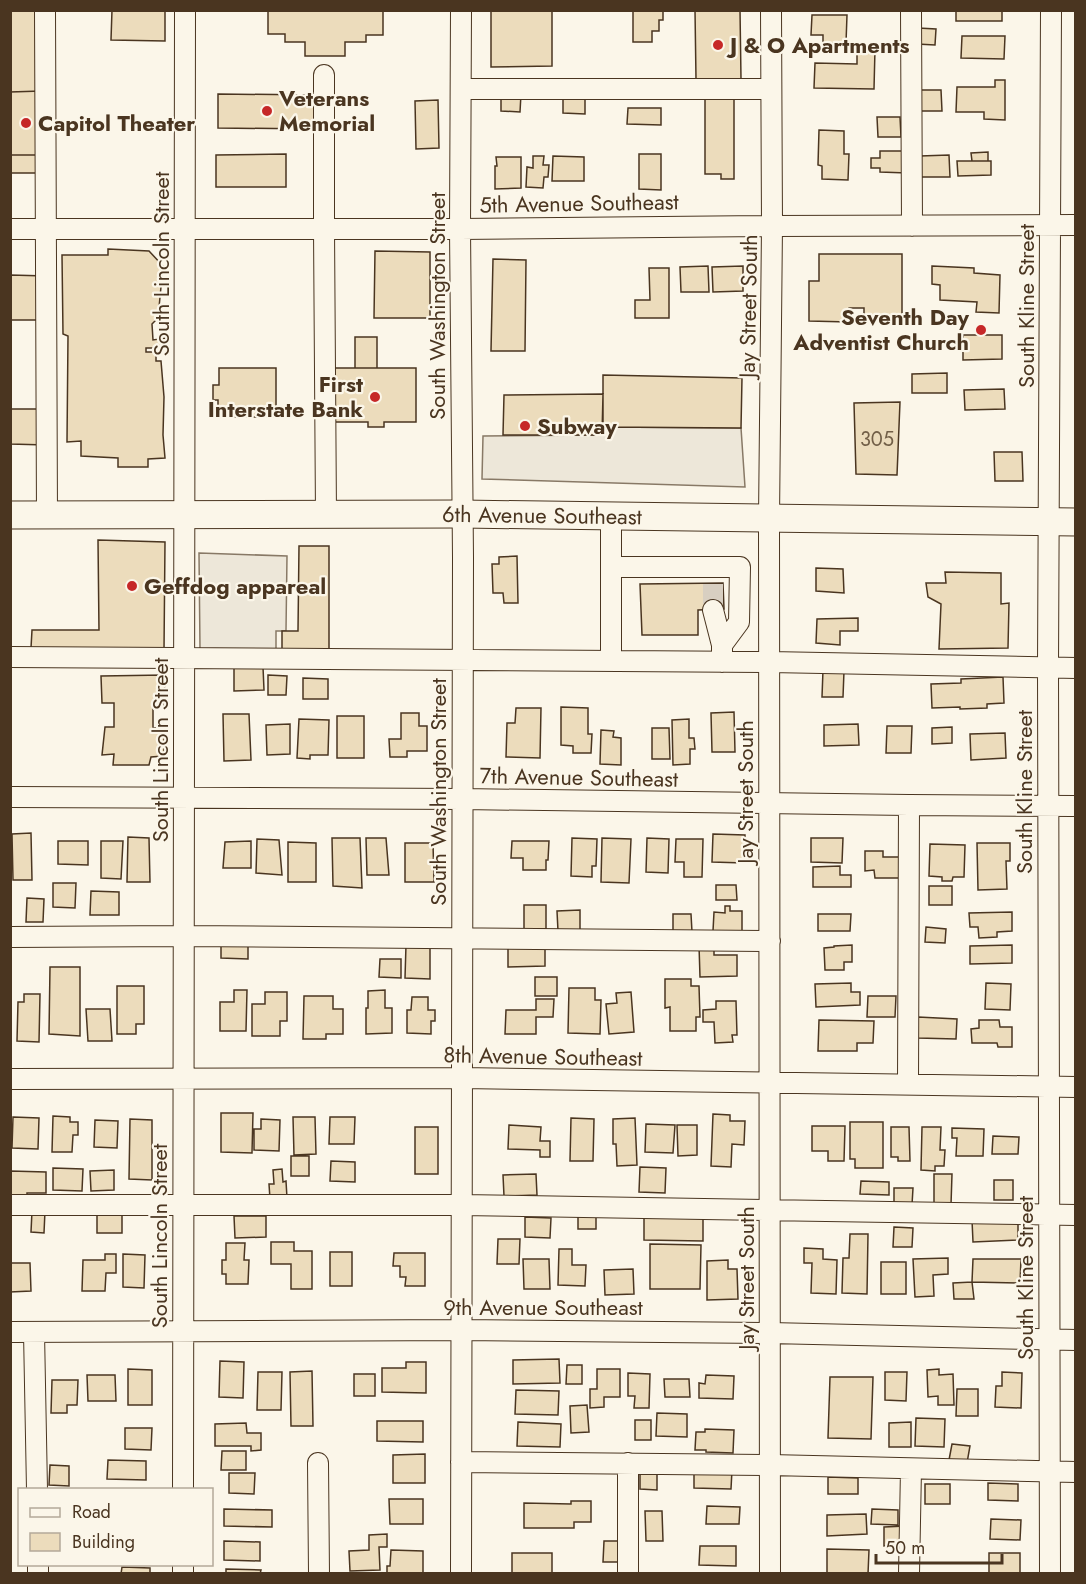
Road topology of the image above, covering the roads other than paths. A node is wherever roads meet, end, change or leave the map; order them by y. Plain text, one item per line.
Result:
1 (45, 10) edge
2 (185, 10) edge
3 (461, 10) edge
4 (771, 10) edge
5 (911, 10) edge
6 (1051, 10) edge
7 (324, 75) dead end
8 (461, 88) junction
9 (771, 89) junction
10 (772, 225) junction
11 (1050, 225) junction
12 (1076, 225) edge
13 (912, 226) junction
14 (10, 229) edge
15 (46, 229) junction
16 (184, 229) junction
17 (324, 229) junction
18 (460, 229) junction
19 (462, 514) junction
20 (10, 515) edge
21 (46, 515) junction
22 (326, 515) junction
23 (184, 516) junction
24 (610, 517) junction
25 (770, 519) junction
26 (1049, 522) junction
27 (1076, 522) edge
28 (610, 567) junction
29 (713, 610) tunnel mouth
30 (722, 653) junction
31 (10, 657) edge
32 (184, 658) junction
33 (463, 661) junction
34 (611, 661) junction
35 (770, 662) junction
36 (1048, 667) junction
37 (1076, 668) edge
38 (10, 798) edge
39 (184, 798) junction
40 (463, 799) junction
41 (769, 804) junction
42 (909, 805) junction
43 (1048, 806) junction
44 (1076, 806) edge
45 (184, 936) junction
46 (10, 937) edge
47 (462, 939) junction
48 (770, 941) junction
49 (462, 1078) junction
50 (10, 1079) edge
51 (183, 1079) junction
52 (770, 1082) junction
53 (908, 1084) junction
54 (1048, 1087) junction
55 (1076, 1087) edge
56 (462, 1204) junction
57 (10, 1205) edge
58 (183, 1206) junction
59 (770, 1209) junction
60 (1049, 1214) junction
61 (1076, 1215) edge
62 (461, 1330) junction
63 (183, 1331) junction
64 (10, 1332) edge
65 (34, 1332) junction
66 (770, 1333) junction
67 (1050, 1340) junction
68 (1076, 1340) edge
69 (461, 1462) junction
70 (318, 1463) dead end
71 (628, 1463) junction
72 (770, 1465) junction
73 (911, 1469) junction
74 (1050, 1472) junction
75 (1076, 1472) edge
76 (37, 1488) edge
77 (183, 1488) edge
78 (319, 1574) edge
79 (461, 1574) edge
80 (628, 1574) edge
81 (770, 1574) edge
82 (909, 1574) edge
83 (1050, 1574) edge

1 - 15 street
2 - 16 street, South Lincoln Street
3 - 8 street, South Washington Street
4 - 9 street, Jay Street South
5 - 13 street
6 - 11 street, South Kline Street
7 - 17 street
8 - 9 street
8 - 18 street, South Washington Street
9 - 10 street, Jay Street South
10 - 13 street, 5th Avenue Southeast
10 - 18 street, 5th Avenue Southeast
10 - 25 street, Jay Street South
11 - 12 street, 5th Avenue Southeast
11 - 13 street, 5th Avenue Southeast
11 - 26 street, South Kline Street
14 - 15 street, 5th Avenue Southeast
15 - 16 street, 5th Avenue Southeast
15 - 21 street
16 - 17 street, 5th Avenue Southeast
16 - 23 street, South Lincoln Street
17 - 18 street, 5th Avenue Southeast
17 - 22 street
18 - 19 street, South Washington Street
19 - 22 highway, 6th Avenue Southeast
19 - 24 highway, 6th Avenue Southeast
19 - 33 street, South Washington Street
20 - 21 highway, 6th Avenue Southeast
21 - 23 highway, 6th Avenue Southeast
22 - 23 highway, 6th Avenue Southeast
23 - 32 street, South Lincoln Street
24 - 25 highway, 6th Avenue Southeast
24 - 28 street
25 - 26 highway, 6th Avenue Southeast
25 - 35 street, Jay Street South
26 - 27 highway, 6th Avenue Southeast
26 - 36 street, South Kline Street
28 - 30 street
28 - 34 street
29 - 30 street
30 - 34 street
30 - 35 street
31 - 32 street
32 - 33 street
32 - 39 street, South Lincoln Street
33 - 34 street
33 - 40 street, South Washington Street
35 - 36 street
35 - 41 street, Jay Street South
36 - 37 street
36 - 43 street, South Kline Street
38 - 39 street, 7th Avenue Southeast
39 - 40 street, 7th Avenue Southeast
39 - 45 street, South Lincoln Street
40 - 41 street, 7th Avenue Southeast
40 - 47 street, South Washington Street
41 - 42 street, 7th Avenue Southeast
41 - 48 street, Jay Street South
42 - 43 street, 7th Avenue Southeast
42 - 53 street
43 - 44 street, 7th Avenue Southeast
43 - 54 street, South Kline Street
45 - 46 street
45 - 47 street
45 - 51 street, South Lincoln Street
47 - 48 street
47 - 49 street, South Washington Street
48 - 52 street, Jay Street South
49 - 51 street, 8th Avenue Southeast
49 - 52 street, 8th Avenue Southeast
49 - 56 street, South Washington Street
50 - 51 street, 8th Avenue Southeast
51 - 58 street, South Lincoln Street
52 - 53 street, 8th Avenue Southeast
52 - 59 street, Jay Street South
53 - 54 street, 8th Avenue Southeast
54 - 55 street, 8th Avenue Southeast
54 - 60 street, South Kline Street
56 - 58 street
56 - 59 street
56 - 62 street, South Washington Street
57 - 58 street
58 - 63 street, South Lincoln Street
59 - 60 street
59 - 66 street, Jay Street South
60 - 61 street
60 - 67 street, South Kline Street
62 - 63 street, 9th Avenue Southeast
62 - 66 street, 9th Avenue Southeast
62 - 69 street, South Washington Street
63 - 65 street, 9th Avenue Southeast
63 - 77 street, South Lincoln Street
64 - 65 street, 9th Avenue Southeast
65 - 76 street
66 - 67 street, 9th Avenue Southeast
66 - 72 street, Jay Street South
67 - 68 street, 9th Avenue Southeast
67 - 74 street, South Kline Street
69 - 71 street
69 - 79 street, South Washington Street
70 - 78 street
71 - 72 street
71 - 80 street
72 - 73 street
72 - 81 street, Jay Street South
73 - 74 street
73 - 82 street
74 - 75 street
74 - 83 street, South Kline Street

